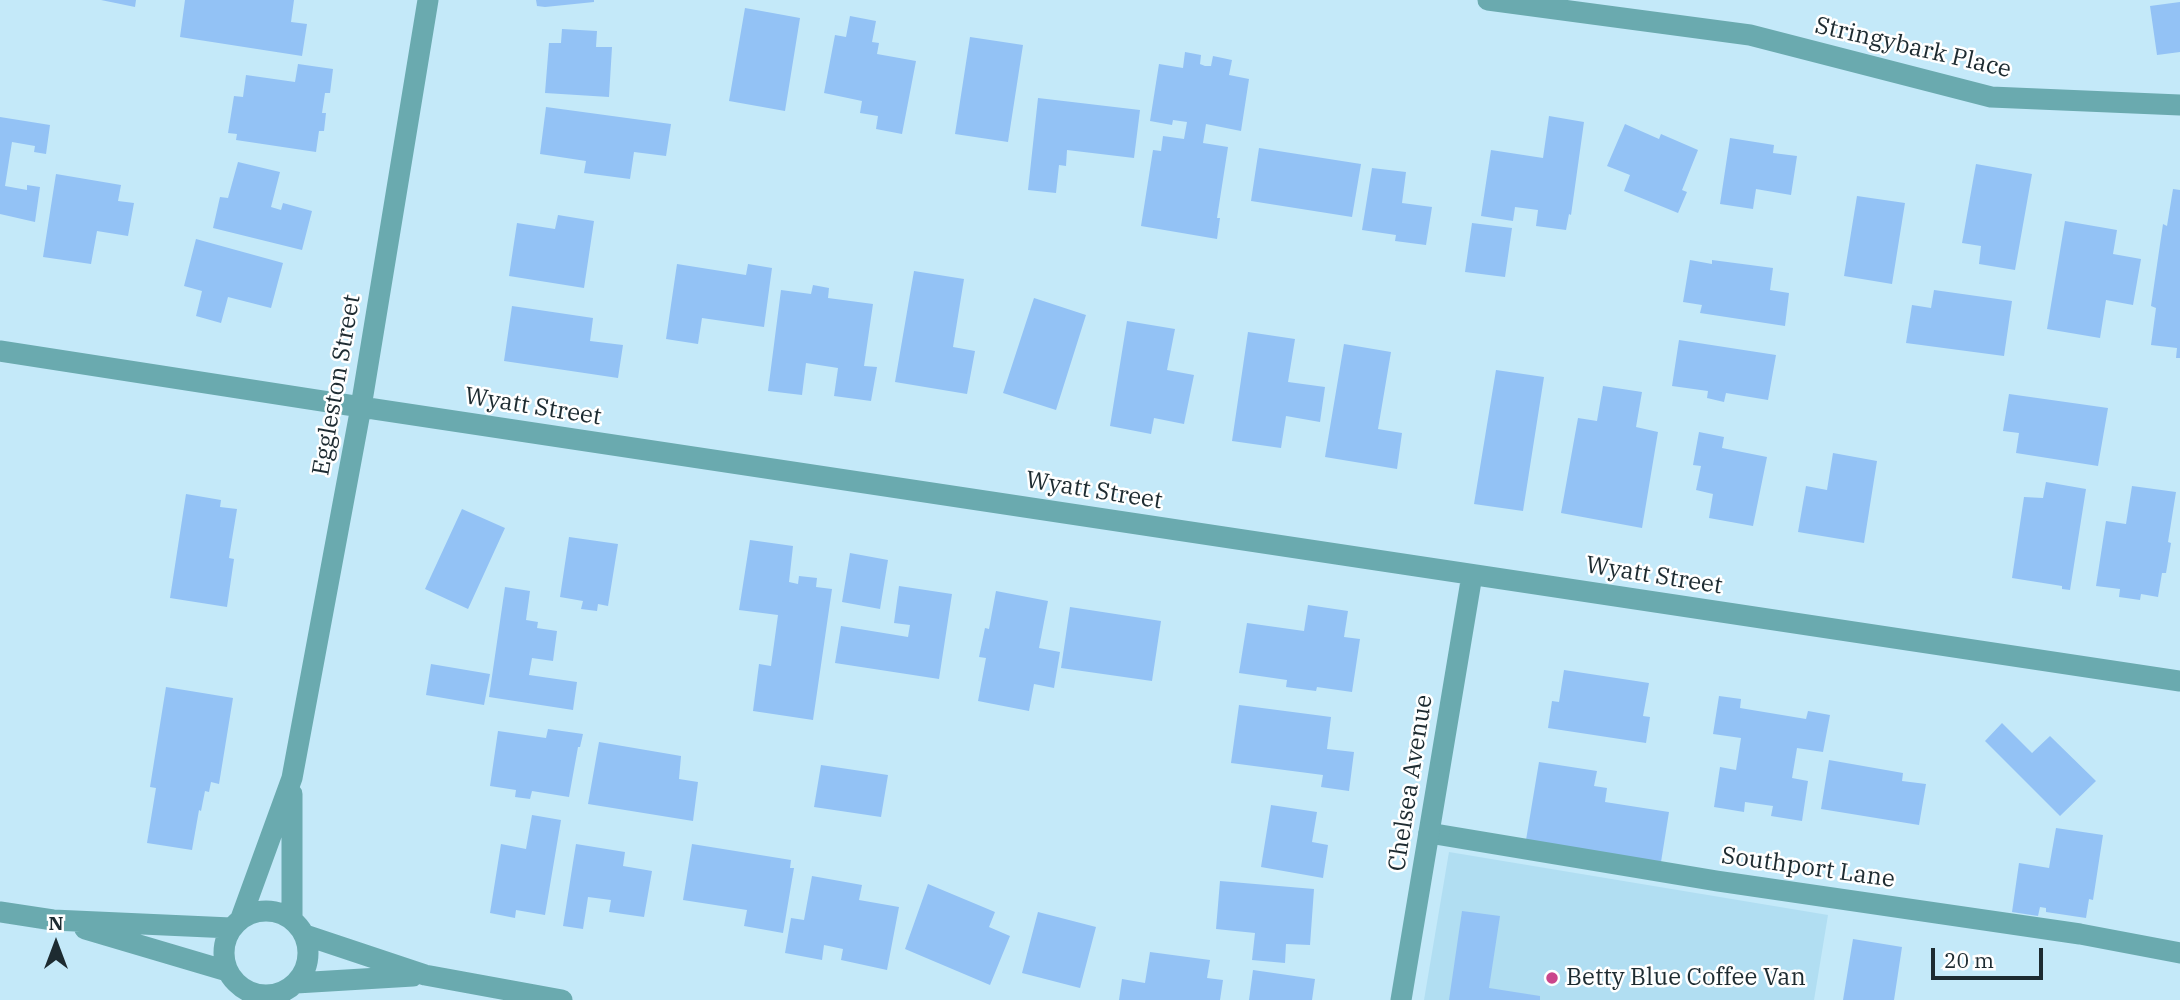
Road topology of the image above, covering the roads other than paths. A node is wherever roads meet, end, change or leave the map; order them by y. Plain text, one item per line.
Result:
1 (428, 0) edge
2 (1488, 0) edge
3 (2174, 107) edge
4 (0, 351) edge
5 (361, 407) junction
6 (1472, 575) junction
7 (2180, 681) edge
8 (292, 778) junction
9 (1429, 833) junction
10 (0, 912) edge
11 (52, 920) junction
12 (236, 923) junction
13 (298, 927) junction
14 (2180, 953) edge
15 (425, 975) junction
16 (233, 984) edge
17 (286, 992) edge
18 (562, 1000) edge
19 (1401, 1000) edge

1 - 5 street, Eggleston Street
2 - 3 street, Stringybark Place
4 - 5 street, Wyatt Street
5 - 6 street, Wyatt Street
5 - 8 street, Eggleston Street
6 - 7 street, Wyatt Street
6 - 9 street, Chelsea Avenue
8 - 12 street, Eggleston Street
8 - 13 street, Eggleston Street
9 - 14 street, Southport Lane
9 - 19 street, Chelsea Avenue
10 - 11 street
11 - 12 street
11 - 16 street
12 - 13 street
12 - 16 street
13 - 15 street
13 - 17 street
15 - 17 street
15 - 18 street
16 - 17 street

